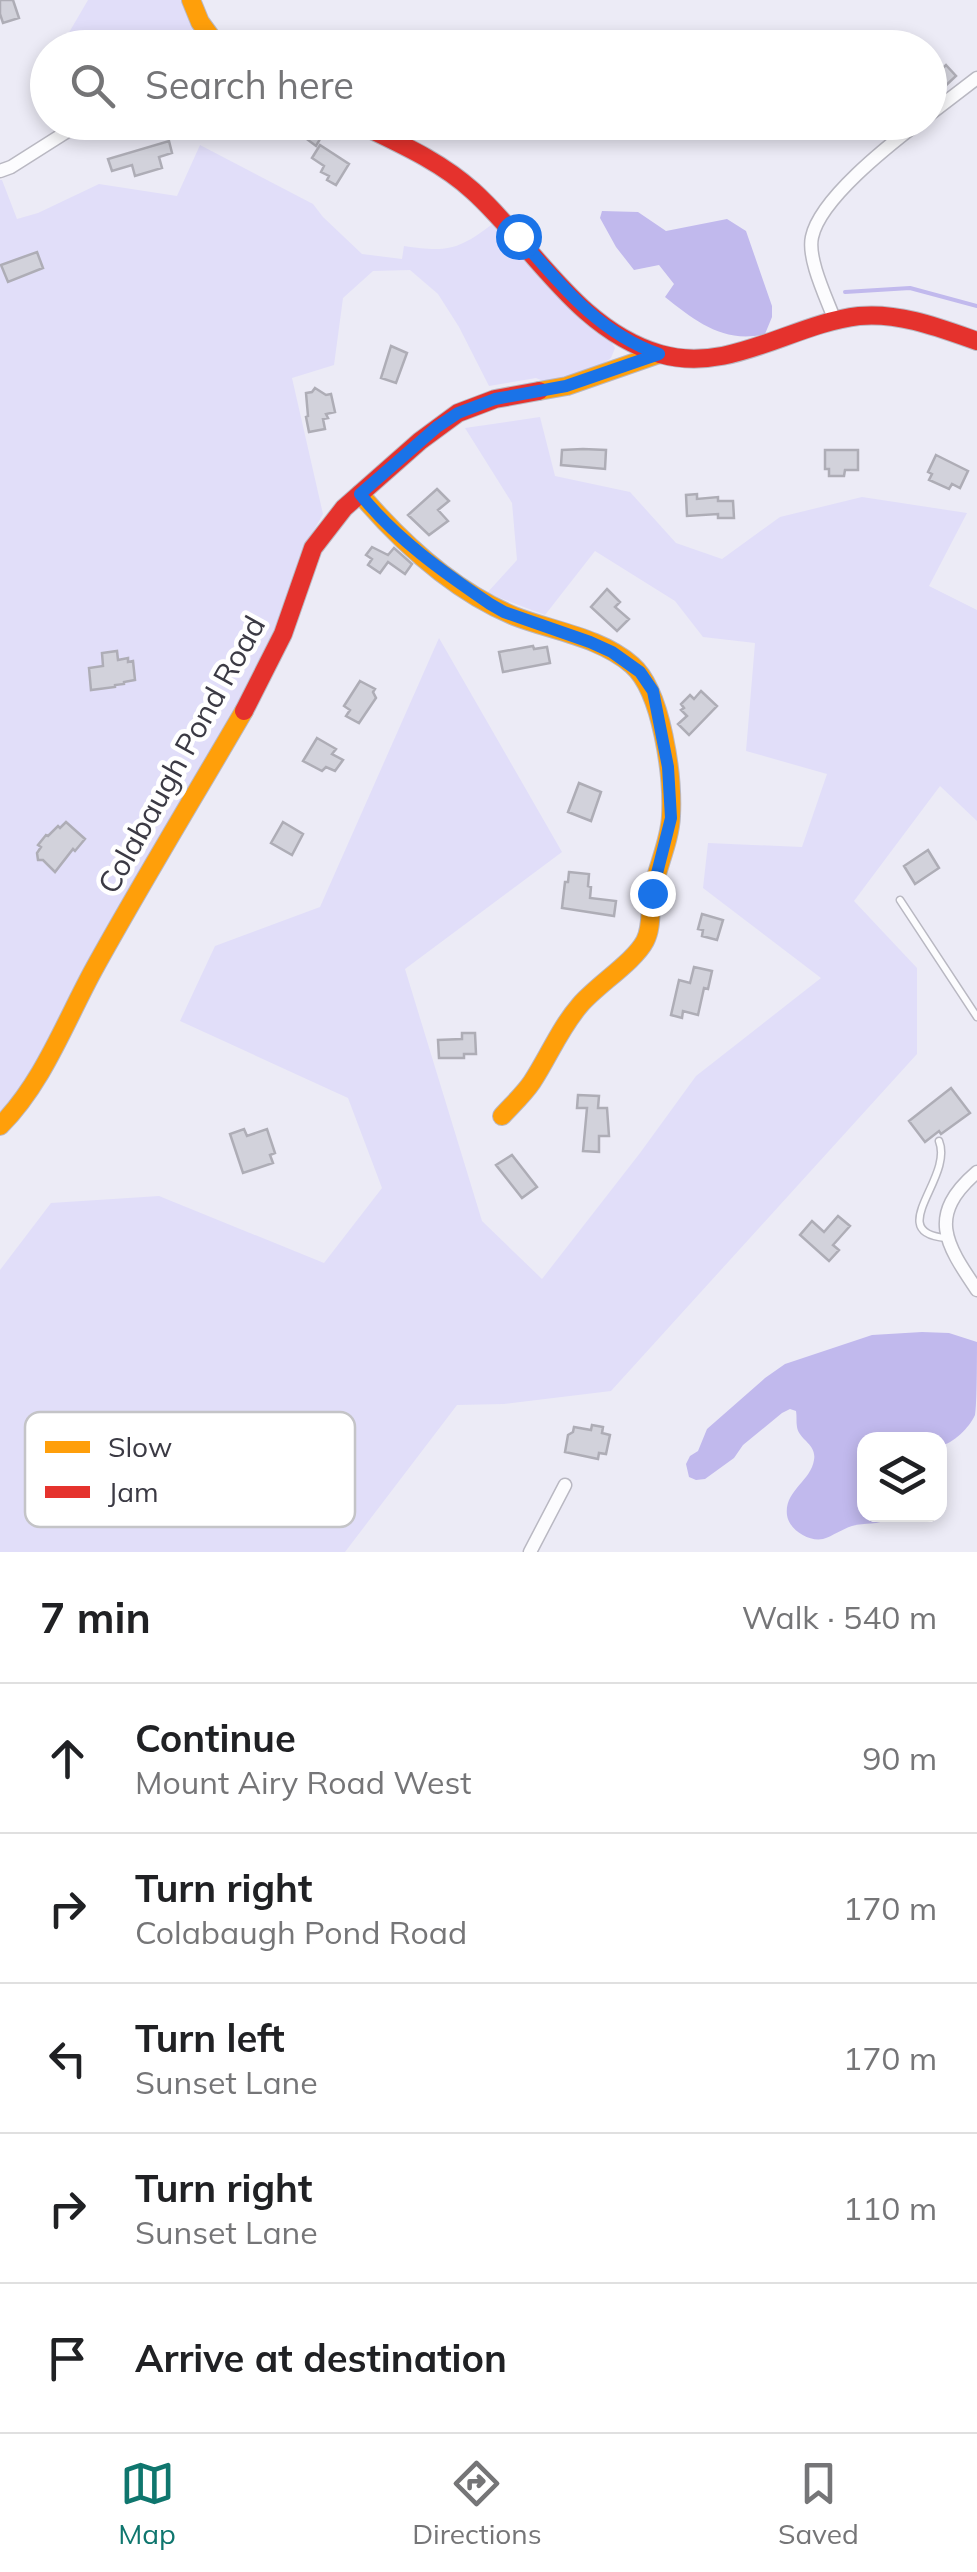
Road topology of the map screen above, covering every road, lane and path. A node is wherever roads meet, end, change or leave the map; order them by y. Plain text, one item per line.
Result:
1 (191, 0) edge
2 (204, 30) edge
3 (977, 78) edge
4 (947, 101) edge
5 (52, 140) edge
6 (392, 140) edge
7 (896, 140) edge
8 (0, 172) edge
9 (835, 320) junction
10 (977, 340) edge
11 (659, 354) junction
12 (360, 494) junction
13 (900, 900) dead end
14 (977, 1017) edge
15 (502, 1116) dead end
16 (0, 1126) edge
17 (939, 1141) dead end
18 (977, 1172) edge
19 (947, 1238) junction
20 (977, 1290) edge
21 (565, 1485) dead end
22 (530, 1552) edge

1 - 2 street
3 - 4 street
5 - 8 street
6 - 11 street
7 - 9 street
9 - 10 street
9 - 11 street
11 - 12 street, Colabaugh Pond Road
12 - 15 street
12 - 16 street, Colabaugh Pond Road
13 - 14 lane
17 - 19 lane
18 - 19 street
19 - 20 street
21 - 22 street

